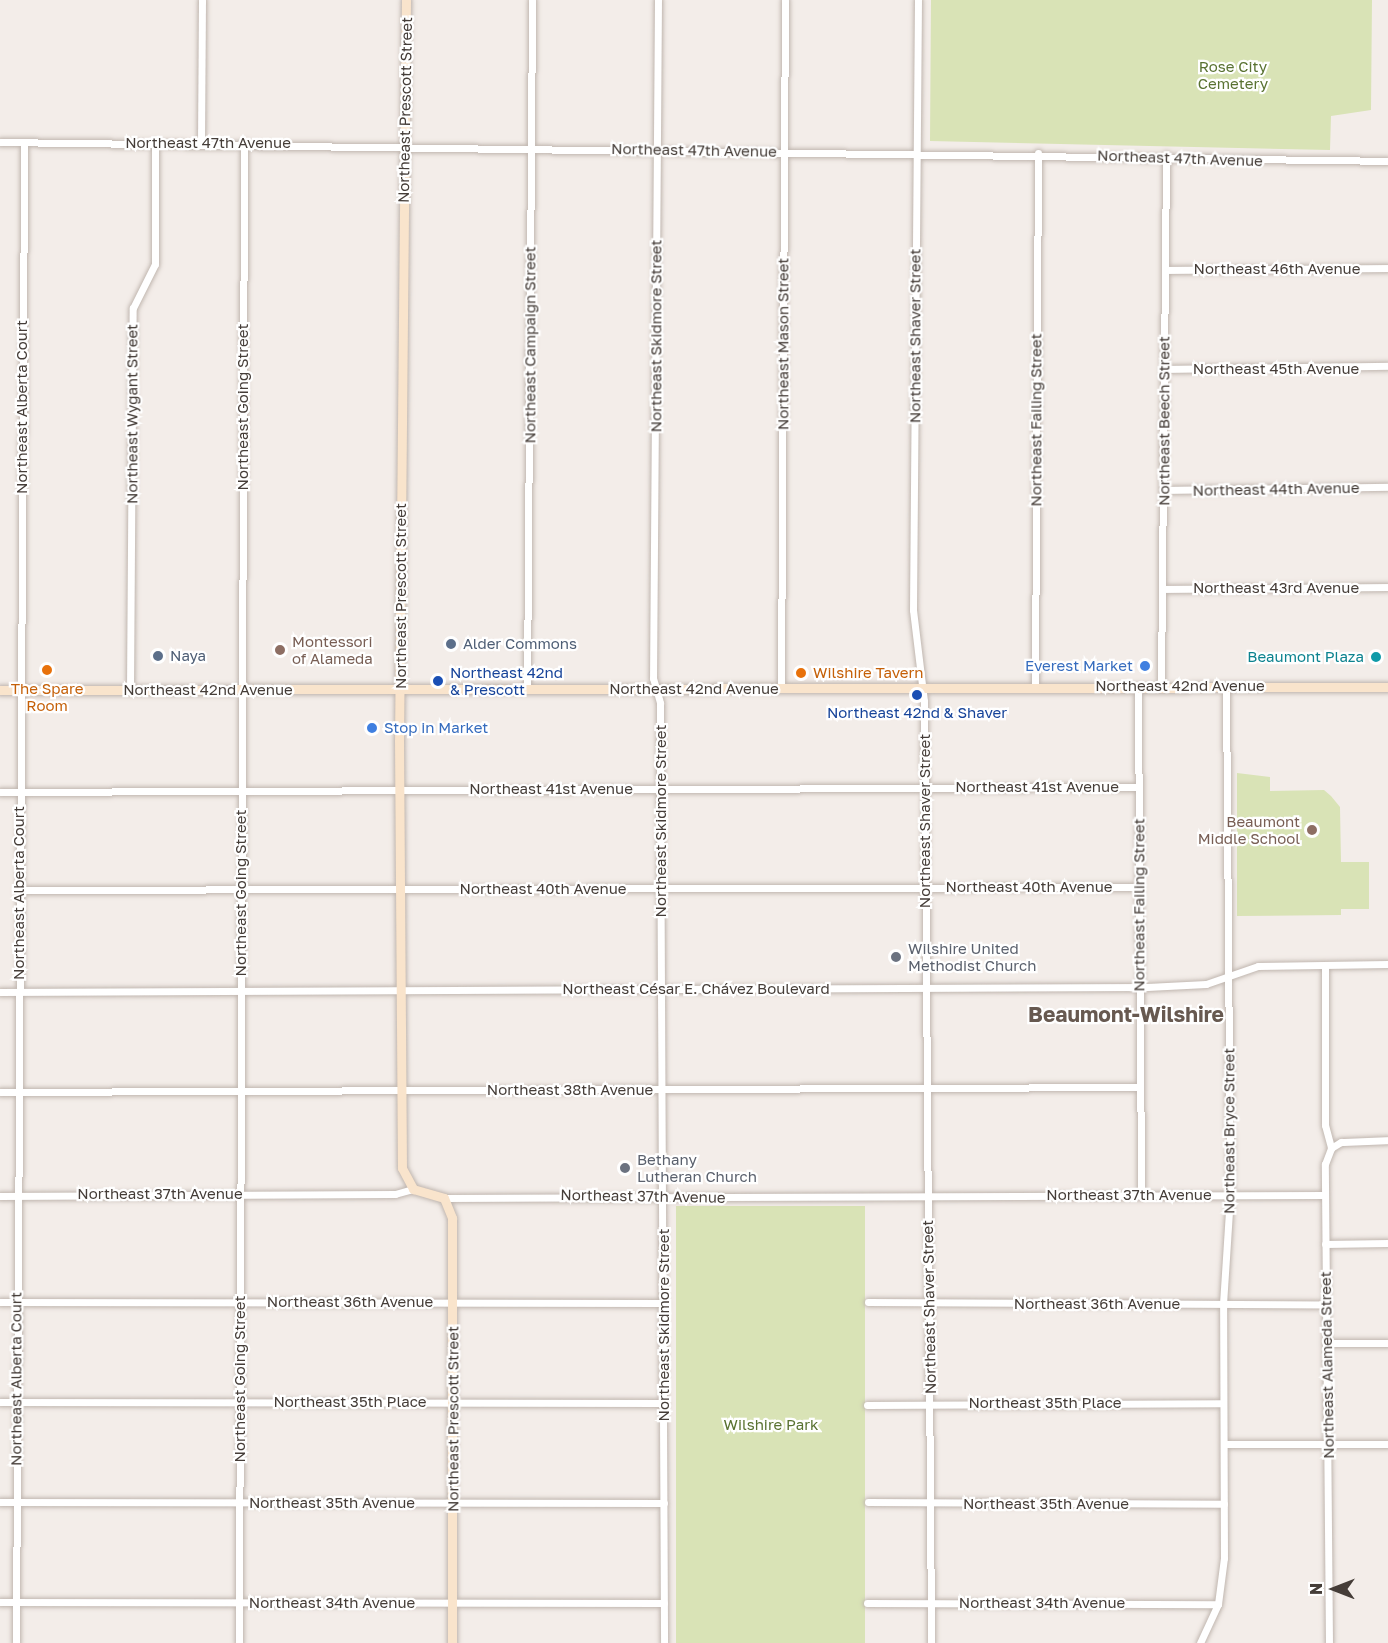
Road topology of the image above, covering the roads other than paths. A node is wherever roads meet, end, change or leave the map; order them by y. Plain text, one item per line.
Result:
1 (202, 0) edge
2 (406, 0) edge
3 (532, 0) edge
4 (658, 0) edge
5 (785, 0) edge
6 (918, 0) edge
7 (0, 142) edge
8 (24, 142) junction
9 (201, 143) junction
10 (244, 143) junction
11 (155, 144) junction
12 (404, 146) junction
13 (531, 149) junction
14 (657, 150) junction
15 (784, 151) junction
16 (916, 152) junction
17 (1038, 153) junction
18 (1166, 155) junction
19 (1388, 161) edge
20 (1388, 268) edge
21 (1165, 270) junction
22 (1388, 366) edge
23 (1165, 369) junction
24 (1388, 488) edge
25 (1164, 490) junction
26 (1388, 587) edge
27 (1163, 588) junction
28 (1226, 686) junction
29 (921, 687) junction
30 (1035, 687) junction
31 (1138, 687) junction
32 (1161, 687) junction
33 (1388, 687) edge
34 (656, 688) junction
35 (782, 688) junction
36 (0, 690) edge
37 (20, 690) junction
38 (130, 690) junction
39 (242, 690) junction
40 (400, 690) junction
41 (527, 690) junction
42 (1138, 787) junction
43 (925, 788) junction
44 (660, 789) junction
45 (241, 790) junction
46 (400, 790) junction
47 (19, 791) junction
48 (0, 792) edge
49 (1139, 887) junction
50 (926, 888) junction
51 (661, 889) junction
52 (19, 890) junction
53 (241, 890) junction
54 (401, 890) junction
55 (1388, 964) edge
56 (1325, 965) junction
57 (1228, 975) junction
58 (1139, 987) junction
59 (926, 988) junction
60 (662, 989) junction
61 (241, 990) junction
62 (402, 990) junction
63 (0, 992) edge
64 (19, 992) junction
65 (1140, 1087) junction
66 (927, 1088) junction
67 (662, 1089) junction
68 (19, 1090) junction
69 (240, 1090) junction
70 (403, 1090) junction
71 (0, 1092) edge
72 (1388, 1140) edge
73 (1331, 1148) junction
74 (412, 1189) junction
75 (240, 1194) junction
76 (18, 1195) junction
77 (1141, 1195) junction
78 (1230, 1195) junction
79 (1325, 1195) junction
80 (0, 1196) edge
81 (928, 1196) junction
82 (444, 1198) junction
83 (664, 1198) junction
84 (1388, 1243) edge
85 (1325, 1244) junction
86 (0, 1302) edge
87 (16, 1302) junction
88 (240, 1302) junction
89 (868, 1302) dead end
90 (453, 1303) junction
91 (664, 1303) junction
92 (928, 1303) junction
93 (1223, 1304) junction
94 (1326, 1304) junction
95 (1326, 1343) junction
96 (1388, 1343) edge
97 (0, 1402) edge
98 (16, 1402) junction
99 (240, 1402) junction
100 (453, 1403) junction
101 (664, 1403) junction
102 (930, 1403) junction
103 (1223, 1403) junction
104 (867, 1405) dead end
105 (1224, 1444) junction
106 (1328, 1444) junction
107 (1388, 1444) edge
108 (0, 1502) edge
109 (16, 1502) junction
110 (240, 1502) junction
111 (868, 1502) dead end
112 (453, 1503) junction
113 (664, 1503) junction
114 (930, 1503) junction
115 (1224, 1504) junction
116 (0, 1602) edge
117 (16, 1602) junction
118 (239, 1602) junction
119 (452, 1603) junction
120 (664, 1603) junction
121 (867, 1603) dead end
122 (930, 1603) junction
123 (1218, 1604) junction
124 (16, 1643) edge
125 (239, 1643) edge
126 (452, 1643) edge
127 (664, 1643) edge
128 (931, 1643) edge
129 (1200, 1643) edge
130 (1329, 1643) edge

1 - 9 street
2 - 12 street, Northeast Prescott Street
3 - 13 street, Northeast Campaign Street
4 - 14 street, Northeast Skidmore Street
5 - 15 street, Northeast Mason Street
6 - 16 street, Northeast Shaver Street
7 - 8 street, Northeast 47th Avenue
8 - 11 street, Northeast 47th Avenue
8 - 37 street, Northeast Alberta Court
9 - 10 street, Northeast 47th Avenue
9 - 11 street, Northeast 47th Avenue
10 - 12 street, Northeast 47th Avenue
10 - 39 street, Northeast Going Street
11 - 38 street, Northeast Wygant Street
12 - 13 street, Northeast 47th Avenue
12 - 40 street, Northeast Prescott Street
13 - 14 street, Northeast 47th Avenue
13 - 41 street, Northeast Campaign Street
14 - 15 street, Northeast 47th Avenue
14 - 34 street, Northeast Skidmore Street
15 - 16 street, Northeast 47th Avenue
15 - 35 street, Northeast Mason Street
16 - 17 street, Northeast 47th Avenue
16 - 29 street, Northeast Shaver Street
17 - 18 street, Northeast 47th Avenue
17 - 30 street, Northeast Failing Street
18 - 19 street, Northeast 47th Avenue
18 - 21 street, Northeast Beech Street
20 - 21 street, Northeast 46th Avenue
21 - 23 street, Northeast Beech Street
22 - 23 street, Northeast 45th Avenue
23 - 25 street, Northeast Beech Street
24 - 25 street, Northeast 44th Avenue
25 - 27 street, Northeast Beech Street
26 - 27 street, Northeast 43rd Avenue
27 - 32 street, Northeast Beech Street
28 - 32 street, Northeast 42nd Avenue
28 - 33 street, Northeast 42nd Avenue
28 - 57 street, Northeast Bryce Street
29 - 30 street, Northeast 42nd Avenue
29 - 35 street, Northeast 42nd Avenue
29 - 43 street, Northeast Shaver Street
30 - 31 street, Northeast 42nd Avenue
31 - 32 street, Northeast 42nd Avenue
31 - 42 street, Northeast Failing Street
34 - 35 street, Northeast 42nd Avenue
34 - 41 street, Northeast 42nd Avenue
34 - 44 street, Northeast Skidmore Street
36 - 37 street, Northeast 42nd Avenue
37 - 38 street, Northeast 42nd Avenue
37 - 47 street, Northeast Alberta Court
38 - 39 street, Northeast 42nd Avenue
39 - 40 street, Northeast 42nd Avenue
39 - 45 street, Northeast Going Street
40 - 41 street, Northeast 42nd Avenue
40 - 46 street, Northeast Prescott Street
42 - 43 street, Northeast 41st Avenue
42 - 49 street, Northeast Failing Street
43 - 44 street, Northeast 41st Avenue
43 - 50 street, Northeast Shaver Street
44 - 46 street, Northeast 41st Avenue
44 - 51 street, Northeast Skidmore Street
45 - 46 street, Northeast 41st Avenue
45 - 47 street, Northeast 41st Avenue
45 - 53 street, Northeast Going Street
46 - 54 street, Northeast Prescott Street
47 - 48 street, Northeast 41st Avenue
47 - 52 street, Northeast Alberta Court
49 - 50 street, Northeast 40th Avenue
49 - 58 street, Northeast Failing Street
50 - 51 street, Northeast 40th Avenue
50 - 59 street, Northeast Shaver Street
51 - 54 street, Northeast 40th Avenue
51 - 60 street, Northeast Skidmore Street
52 - 53 street, Northeast 40th Avenue
52 - 64 street, Northeast Alberta Court
53 - 54 street, Northeast 40th Avenue
53 - 61 street, Northeast Going Street
54 - 62 street, Northeast Prescott Street
55 - 56 street, Northeast César E. Chávez Boulevard
56 - 57 street, Northeast César E. Chávez Boulevard
56 - 73 street, Northeast Alameda Street
57 - 58 street, Northeast César E. Chávez Boulevard
57 - 78 street, Northeast Bryce Street
58 - 59 street, Northeast César E. Chávez Boulevard
58 - 65 street, Northeast Failing Street
59 - 60 street, Northeast César E. Chávez Boulevard
59 - 66 street, Northeast Shaver Street
60 - 62 street, Northeast César E. Chávez Boulevard
60 - 67 street, Northeast Skidmore Street
61 - 62 street, Northeast César E. Chávez Boulevard
61 - 64 street, Northeast César E. Chávez Boulevard
61 - 69 street, Northeast Going Street
62 - 70 street, Northeast Prescott Street
63 - 64 street, Northeast César E. Chávez Boulevard
64 - 68 street, Northeast Alberta Court
65 - 66 street, Northeast 38th Avenue
65 - 77 street, Northeast Failing Street
66 - 67 street, Northeast 38th Avenue
66 - 81 street, Northeast Shaver Street
67 - 70 street, Northeast 38th Avenue
67 - 83 street, Northeast Skidmore Street
68 - 69 street, Northeast 38th Avenue
68 - 71 street, Northeast 38th Avenue
68 - 76 street, Northeast Alberta Court
69 - 70 street, Northeast 38th Avenue
69 - 75 street, Northeast Going Street
70 - 74 street, Northeast Prescott Street
72 - 73 street
73 - 79 street, Northeast Alameda Street
74 - 75 street, Northeast 37th Avenue
74 - 82 street, Northeast 37th Avenue
75 - 76 street, Northeast 37th Avenue
75 - 88 street, Northeast Going Street
76 - 80 street, Northeast 37th Avenue
76 - 87 street, Northeast Alberta Court
77 - 78 street, Northeast 37th Avenue
77 - 81 street, Northeast 37th Avenue
78 - 79 street, Northeast 37th Avenue
78 - 93 street, Northeast Bryce Street
79 - 85 street, Northeast Alameda Street
81 - 83 street, Northeast 37th Avenue
81 - 92 street, Northeast Shaver Street
82 - 83 street, Northeast 37th Avenue
82 - 90 street, Northeast Prescott Street
83 - 91 street, Northeast Skidmore Street
84 - 85 street
85 - 94 street, Northeast Alameda Street
86 - 87 street, Northeast 36th Avenue
87 - 88 street, Northeast 36th Avenue
87 - 98 street, Northeast Alberta Court
88 - 90 street, Northeast 36th Avenue
88 - 99 street, Northeast Going Street
89 - 92 street, Northeast 36th Avenue
90 - 91 street, Northeast 36th Avenue
90 - 100 street, Northeast Prescott Street
91 - 101 street, Northeast Skidmore Street
92 - 93 street, Northeast 36th Avenue
92 - 102 street, Northeast Shaver Street
93 - 94 street, Northeast 36th Avenue
93 - 103 street, Northeast Bryce Street
94 - 95 street, Northeast Alameda Street
95 - 96 street
95 - 106 street, Northeast Alameda Street
97 - 98 street, Northeast 35th Place
98 - 99 street, Northeast 35th Place
98 - 109 street, Northeast Alberta Court
99 - 100 street, Northeast 35th Place
99 - 110 street, Northeast Going Street
100 - 101 street, Northeast 35th Place
100 - 112 street, Northeast Prescott Street
101 - 113 street, Northeast Skidmore Street
102 - 103 street, Northeast 35th Place
102 - 104 street, Northeast 35th Place
102 - 114 street, Northeast Shaver Street
103 - 105 street, Northeast Bryce Street
105 - 106 street
105 - 115 street, Northeast Bryce Street
106 - 107 street
106 - 130 street, Northeast Alameda Street
108 - 109 street, Northeast 35th Avenue
109 - 110 street, Northeast 35th Avenue
109 - 117 street, Northeast Alberta Court
110 - 112 street, Northeast 35th Avenue
110 - 118 street, Northeast Going Street
111 - 114 street, Northeast 35th Avenue
112 - 113 street, Northeast 35th Avenue
112 - 119 street, Northeast Prescott Street
113 - 120 street, Northeast Skidmore Street
114 - 115 street, Northeast 35th Avenue
114 - 122 street, Northeast Shaver Street
115 - 123 street, Northeast Bryce Street
116 - 117 street, Northeast 34th Avenue
117 - 118 street, Northeast 34th Avenue
117 - 124 street, Northeast Alberta Court
118 - 119 street, Northeast 34th Avenue
118 - 125 street, Northeast Going Street
119 - 120 street, Northeast 34th Avenue
119 - 126 street, Northeast Prescott Street
120 - 127 street, Northeast Skidmore Street
121 - 122 street, Northeast 34th Avenue
122 - 123 street, Northeast 34th Avenue
122 - 128 street, Northeast Shaver Street
123 - 129 street, Northeast Bryce Street

